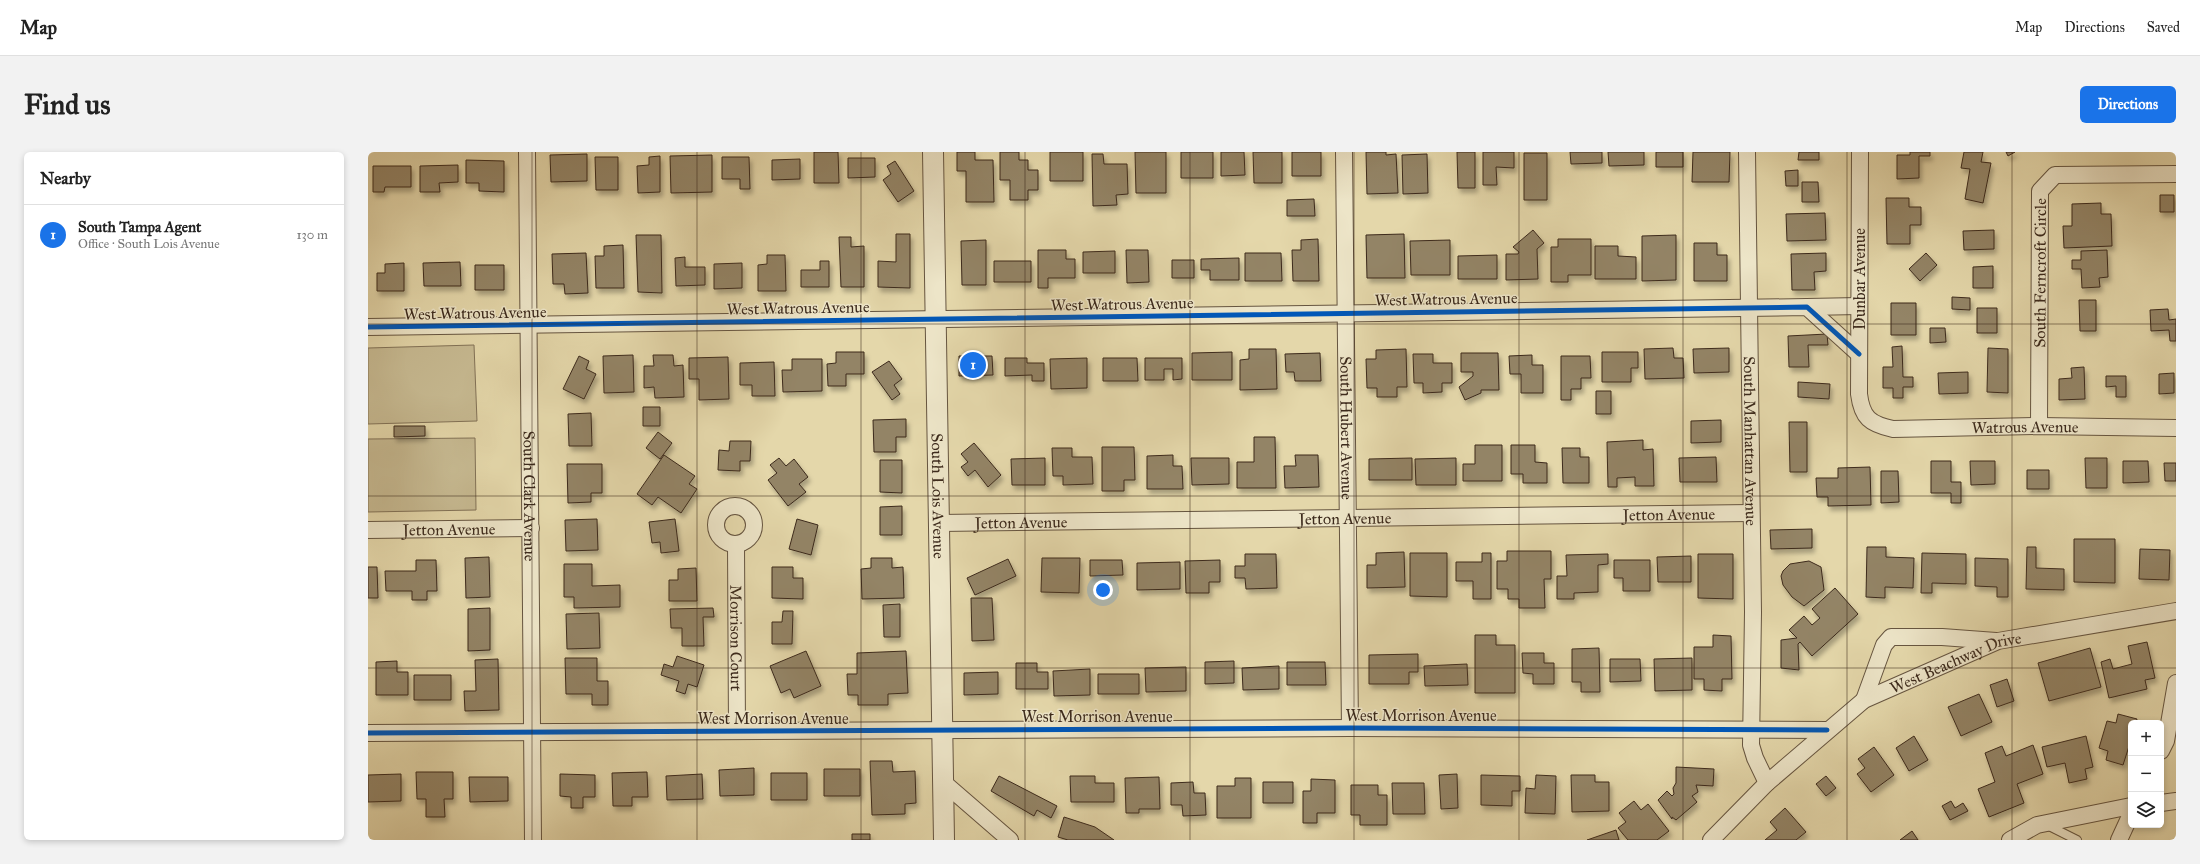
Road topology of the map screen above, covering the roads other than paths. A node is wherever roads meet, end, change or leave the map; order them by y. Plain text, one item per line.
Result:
1 (527, 152) edge
2 (933, 152) edge
3 (1344, 152) edge
4 (1747, 152) edge
5 (1860, 152) edge
6 (2176, 174) edge
7 (1859, 306) junction
8 (1807, 307) junction
9 (1749, 308) junction
10 (1346, 314) junction
11 (936, 320) junction
12 (529, 325) junction
13 (368, 327) edge
14 (1859, 354) junction
15 (1875, 425) joint
16 (2039, 426) junction
17 (2176, 428) edge
18 (1751, 513) junction
19 (1348, 518) junction
20 (939, 523) junction
21 (531, 528) junction
22 (368, 530) edge
23 (736, 545) dead end
24 (2176, 611) edge
25 (1998, 641) junction
26 (2176, 683) edge
27 (1864, 700) junction
28 (1350, 728) junction
29 (942, 730) junction
30 (1752, 730) junction
31 (1827, 730) junction
32 (736, 731) junction
33 (532, 732) junction
34 (368, 733) edge
35 (2164, 745) edge
36 (943, 782) junction
37 (1766, 783) junction
38 (2176, 801) edge
39 (2164, 803) edge
40 (2128, 807) edge
41 (2128, 820) edge
42 (2042, 824) junction
43 (1715, 838) edge
44 (533, 840) edge
45 (944, 840) edge
46 (1010, 840) edge
47 (2010, 840) edge
48 (2077, 840) edge
49 (2119, 840) edge

1 - 12 street, South Clark Avenue
2 - 11 street, South Lois Avenue
3 - 10 street, South Hubert Avenue
4 - 9 street, South Manhattan Avenue
5 - 7 street, Dunbar Avenue
6 - 16 street, South Ferncroft Circle
7 - 8 street, West Watrous Avenue
7 - 14 street, Dunbar Avenue
8 - 9 street, West Watrous Avenue
8 - 14 street
9 - 10 street, West Watrous Avenue
9 - 18 street, South Manhattan Avenue
10 - 11 street, West Watrous Avenue
10 - 19 street, South Hubert Avenue
11 - 12 street, West Watrous Avenue
11 - 20 street, South Lois Avenue
12 - 13 street, West Watrous Avenue
12 - 21 street, South Clark Avenue
14 - 15 street, Dunbar Avenue
15 - 16 street, Watrous Avenue
16 - 17 street, Watrous Avenue
18 - 19 street, Jetton Avenue
18 - 30 street, South Manhattan Avenue
19 - 20 street, Jetton Avenue
19 - 28 street, South Hubert Avenue
20 - 29 street, South Lois Avenue
21 - 22 street, Jetton Avenue
21 - 33 street, South Clark Avenue
23 - 32 street, Morrison Court
24 - 25 street, West Beachway Drive
25 - 27 street, West Beachway Drive
25 - 27 street
26 - 35 street
27 - 31 street, West Beachway Drive
28 - 29 street, West Morrison Avenue
28 - 30 street, West Morrison Avenue
29 - 32 street, West Morrison Avenue
29 - 36 street, South Lois Avenue
30 - 31 street, West Morrison Avenue
30 - 37 street
31 - 37 street, West Beachway Drive
32 - 33 street, West Morrison Avenue
33 - 34 street, West Morrison Avenue
33 - 44 street, South Clark Avenue
36 - 45 street, South Lois Avenue
36 - 46 street
37 - 43 street, West Beachway Drive
38 - 39 street
40 - 42 street
41 - 49 street
42 - 47 street
42 - 48 lane

